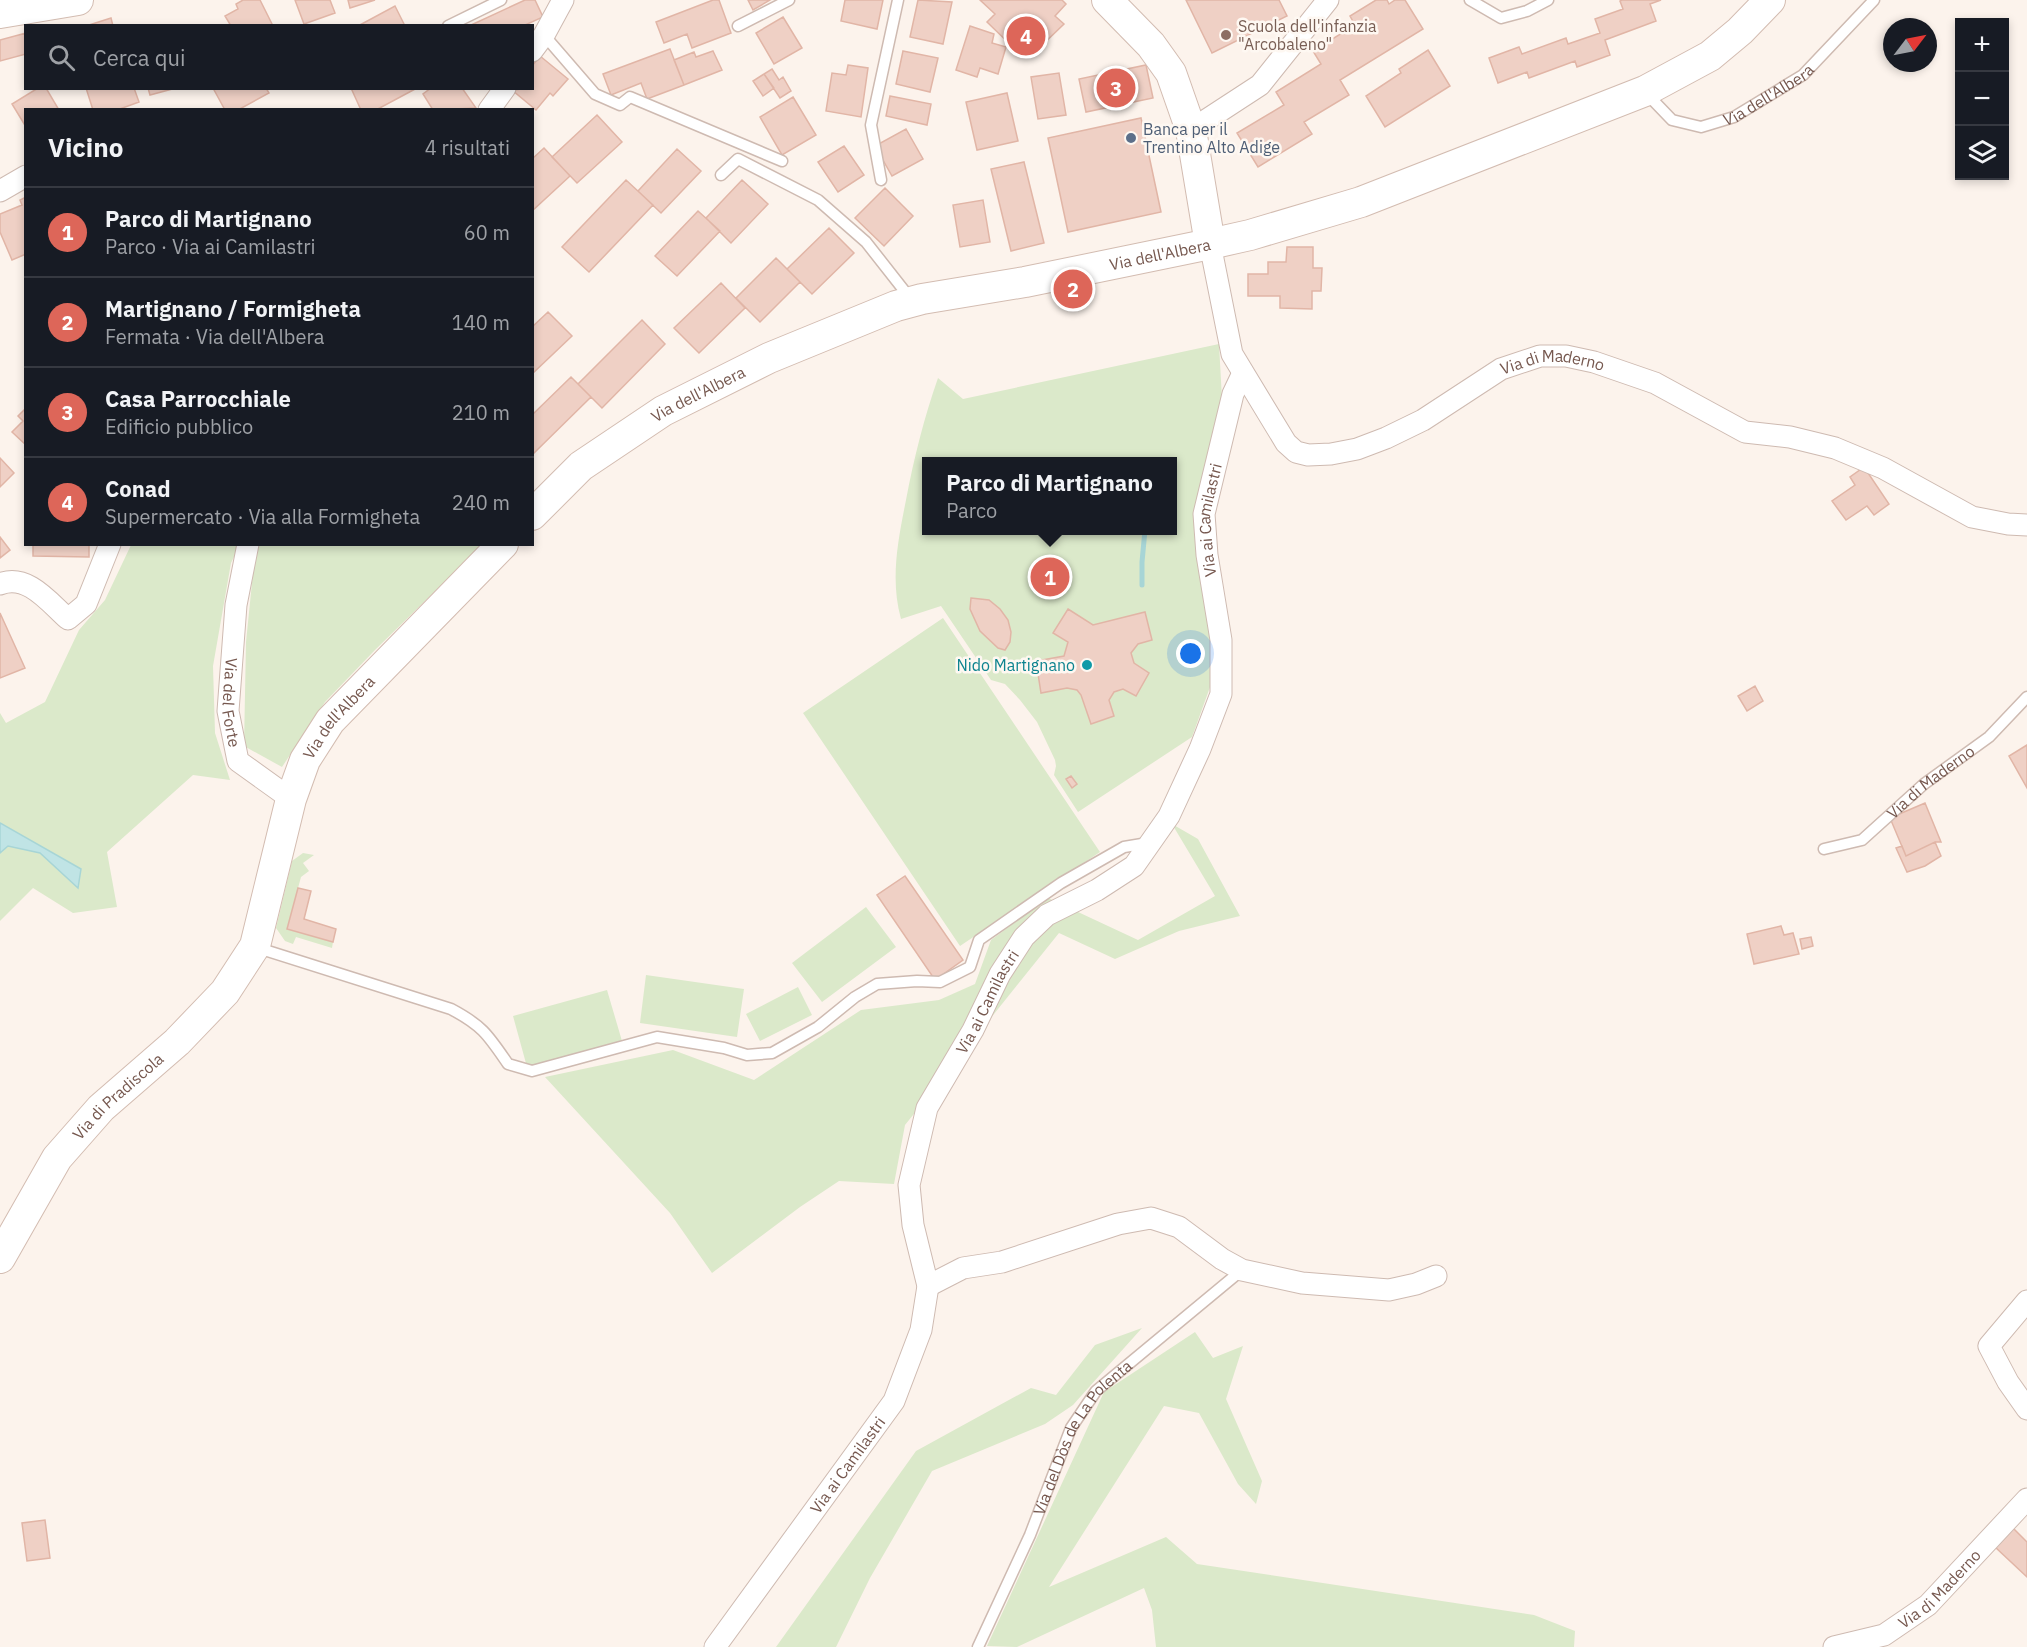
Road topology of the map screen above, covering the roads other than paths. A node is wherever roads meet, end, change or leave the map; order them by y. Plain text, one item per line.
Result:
1 (78, 0) edge
2 (501, 0) edge
3 (563, 0) edge
4 (789, 0) edge
5 (897, 0) edge
6 (1107, 0) edge
7 (1328, 0) edge
8 (1470, 0) edge
9 (1548, 0) edge
10 (1770, 0) edge
11 (1874, 0) edge
12 (0, 13) edge
13 (452, 24) edge
14 (738, 26) dead end
15 (538, 43) edge
16 (504, 90) edge
17 (1645, 91) junction
18 (490, 108) edge
19 (1191, 130) junction
20 (782, 161) dead end
21 (721, 175) dead end
22 (24, 177) edge
23 (881, 180) dead end
24 (0, 190) edge
25 (1210, 244) junction
26 (913, 302) junction
27 (1243, 373) junction
28 (534, 512) edge
29 (2027, 525) edge
30 (109, 546) edge
31 (248, 546) edge
32 (501, 546) edge
33 (0, 584) edge
34 (2027, 697) edge
35 (291, 799) junction
36 (1148, 843) junction
37 (1824, 849) dead end
38 (255, 946) junction
39 (0, 1258) edge
40 (1242, 1270) junction
41 (1436, 1276) dead end
42 (928, 1286) junction
43 (2027, 1301) edge
44 (2027, 1409) edge
45 (2027, 1499) edge
46 (715, 1647) edge
47 (978, 1647) edge
48 (1834, 1647) edge

1 - 12 street
2 - 13 lane
3 - 15 street
4 - 14 lane
5 - 23 lane
6 - 19 street
7 - 19 street
8 - 9 lane
10 - 17 street, Via dell'Albera
11 - 17 lane, Via dell'Albera
15 - 20 lane
16 - 18 street
17 - 25 street, Via dell'Albera
19 - 25 street
21 - 26 lane
22 - 24 street
25 - 26 street, Via dell'Albera
25 - 27 street, Via di Maderno
26 - 28 street, Via dell'Albera
27 - 29 street, Via di Maderno
27 - 36 street, Via ai Camilastri
30 - 33 street
31 - 35 street, Via del Forte
32 - 35 street, Via dell'Albera
34 - 37 lane, Via di Maderno
35 - 38 street, Via di Pradiscola
36 - 38 lane
36 - 42 street, Via ai Camilastri
38 - 39 street, Via di Pradiscola
40 - 41 street
40 - 42 street
40 - 47 lane, Via del Dòs de La Polenta
42 - 46 street, Via ai Camilastri
43 - 44 street
45 - 48 street, Via di Maderno

